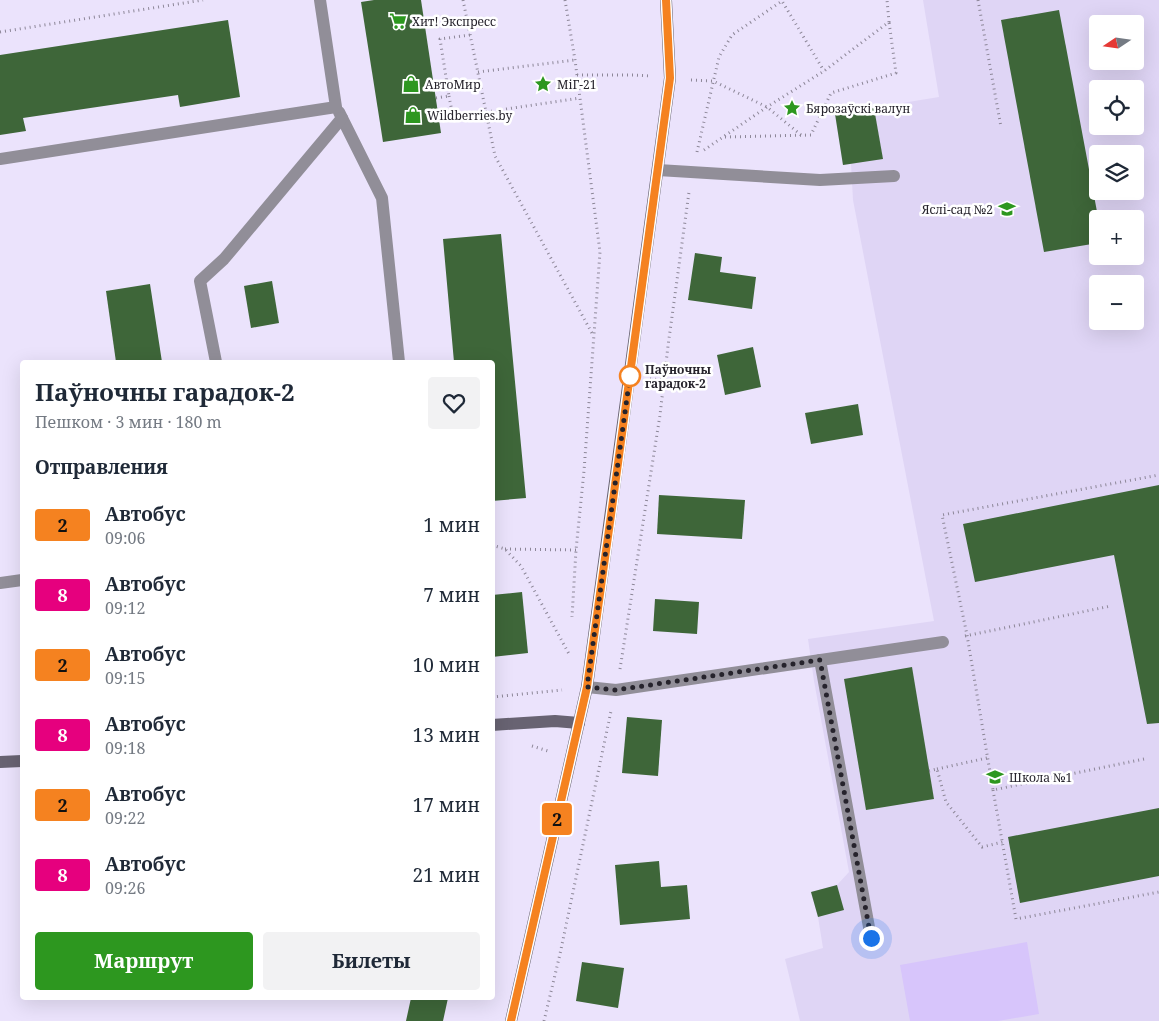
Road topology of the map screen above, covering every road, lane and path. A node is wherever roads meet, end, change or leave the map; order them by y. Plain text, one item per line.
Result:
1 (204, 0) edge
2 (320, 0) edge
3 (463, 0) edge
4 (565, 0) edge
5 (666, 0) edge
6 (782, 0) edge
7 (788, 0) edge
8 (887, 0) edge
9 (978, 0) edge
10 (889, 22) junction
11 (0, 32) edge
12 (470, 35) junction
13 (575, 60) junction
14 (824, 71) junction
15 (478, 72) junction
16 (577, 74) junction
17 (670, 78) junction
18 (449, 96) junction
19 (436, 98) dead end
20 (580, 98) junction
21 (767, 107) junction
22 (486, 111) junction
23 (339, 113) junction
24 (1001, 127) dead end
25 (801, 136) junction
26 (723, 137) junction
27 (696, 156) dead end
28 (0, 159) edge
29 (658, 170) junction
30 (894, 176) dead end
31 (594, 336) junction
32 (668, 346) dead end
33 (216, 360) edge
34 (399, 360) edge
35 (1159, 475) edge
36 (495, 546) edge
37 (505, 549) junction
38 (576, 550) junction
39 (20, 580) edge
40 (0, 583) edge
41 (1111, 606) dead end
42 (572, 618) dead end
43 (967, 635) junction
44 (943, 642) dead end
45 (570, 647) dead end
46 (820, 660) junction
47 (564, 682) dead end
48 (587, 687) junction
49 (616, 690) junction
50 (495, 697) edge
51 (579, 723) junction
52 (495, 725) edge
53 (988, 758) junction
54 (1144, 759) dead end
55 (20, 760) edge
56 (0, 762) edge
57 (937, 769) junction
58 (929, 771) dead end
59 (993, 790) junction
60 (1003, 842) junction
61 (1159, 892) edge
62 (871, 938) dead end
63 (511, 1021) edge
64 (544, 1021) edge

1 - 11 path
2 - 23 lane
3 - 12 path
4 - 13 path
5 - 17 street
6 - 7 path
6 - 14 path
8 - 10 path
9 - 24 path
10 - 14 path
10 - 25 path
12 - 15 path
12 - 18 path
13 - 15 path
13 - 16 path
14 - 21 path
15 - 22 path
16 - 17 path
16 - 20 path
17 - 21 path
17 - 29 street
18 - 19 path
18 - 22 path
20 - 22 path
20 - 31 path
21 - 25 path
21 - 26 path
22 - 31 path
23 - 28 lane
23 - 33 lane
23 - 34 lane
25 - 26 path
26 - 27 path
29 - 30 lane
29 - 48 street
31 - 38 path
32 - 49 path
35 - 43 path
36 - 37 path
37 - 38 path
37 - 45 path
38 - 42 path
39 - 40 lane
41 - 43 path
43 - 53 path
44 - 46 lane
46 - 49 lane
46 - 62 lane
47 - 50 path
48 - 49 lane
48 - 51 street
49 - 64 path
51 - 52 street
51 - 63 street
53 - 57 path
53 - 59 path
54 - 59 path
55 - 56 street
57 - 58 path
57 - 60 path
59 - 60 path
60 - 61 path

